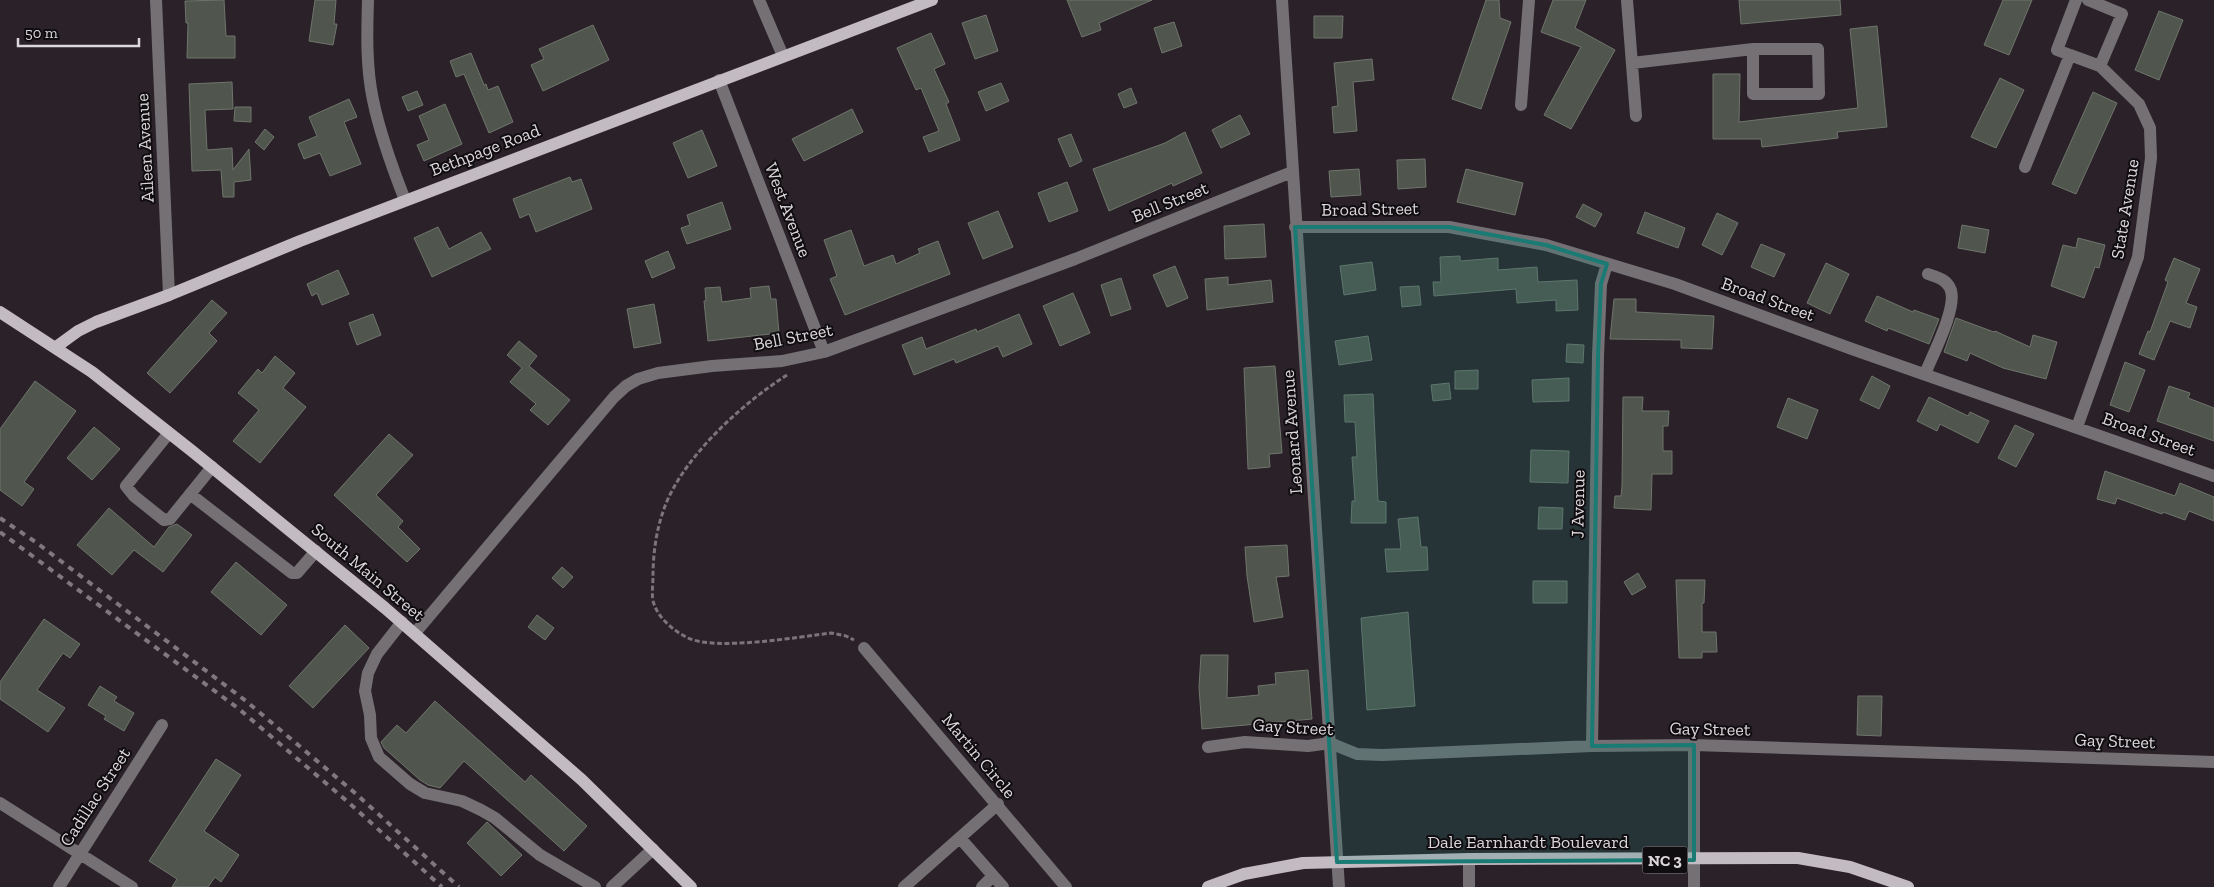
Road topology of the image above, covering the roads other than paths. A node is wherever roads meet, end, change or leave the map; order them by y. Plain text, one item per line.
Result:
1 (156, 0) edge
2 (368, 0) edge
3 (759, 0) edge
4 (932, 0) edge
5 (1282, 0) edge
6 (1529, 0) edge
7 (1627, 0) edge
8 (2076, 0) edge
9 (2088, 0) edge
10 (1752, 50) junction
11 (783, 56) junction
12 (2070, 56) junction
13 (1632, 63) junction
14 (2100, 66) junction
15 (719, 80) junction
16 (1521, 105) dead end
17 (1636, 116) dead end
18 (2025, 167) dead end
19 (1292, 172) junction
20 (405, 200) junction
21 (1295, 227) junction
22 (1607, 264) junction
23 (1928, 274) dead end
24 (169, 295) junction
25 (0, 312) edge
26 (56, 347) junction
27 (824, 352) junction
28 (1924, 374) junction
29 (2077, 427) junction
30 (169, 433) junction
31 (212, 467) junction
32 (2214, 476) edge
33 (190, 494) junction
34 (316, 551) junction
35 (402, 622) junction
36 (415, 633) junction
37 (864, 648) road end
38 (162, 726) dead end
39 (1330, 743) junction
40 (1694, 745) junction
41 (1592, 746) junction
42 (1208, 747) dead end
43 (2214, 762) edge
44 (0, 804) edge
45 (998, 804) junction
46 (960, 838) junction
47 (653, 849) junction
48 (79, 854) junction
49 (1469, 859) junction
50 (1694, 860) junction
51 (1337, 862) junction
52 (993, 876) junction
53 (59, 887) edge
54 (132, 887) edge
55 (595, 887) edge
56 (612, 887) edge
57 (691, 887) edge
58 (904, 887) edge
59 (982, 887) edge
60 (1002, 887) edge
61 (1066, 887) edge
62 (1208, 887) edge
63 (1339, 887) edge
64 (1469, 887) edge
65 (1694, 887) edge
66 (1908, 887) edge

1 - 24 street, Aileen Avenue
2 - 20 street
3 - 11 street
4 - 11 main road, Bethpage Road
5 - 19 street, Leonard Avenue
6 - 16 street
7 - 13 street
8 - 12 street
9 - 14 street
10 - 10 street
10 - 13 street
11 - 15 main road, Bethpage Road
12 - 14 street, State Avenue
12 - 18 street
13 - 17 street
14 - 29 street, State Avenue
15 - 20 main road, Bethpage Road
15 - 27 street, West Avenue
19 - 21 street, Leonard Avenue
19 - 27 street, Bell Street
20 - 24 main road, Bethpage Road
21 - 22 street, Broad Street
21 - 39 street, Leonard Avenue
22 - 28 street, Broad Street
22 - 41 street, J Avenue
23 - 28 street
24 - 26 main road, Bethpage Road
25 - 26 main road, South Main Street
26 - 30 main road, South Main Street
27 - 36 street, Bell Street
28 - 29 street, Broad Street
29 - 32 street, Broad Street
30 - 31 main road, South Main Street
30 - 33 street
31 - 33 street
31 - 34 main road, South Main Street
33 - 34 street
34 - 35 main road, South Main Street
35 - 36 main road, South Main Street
35 - 55 street
36 - 47 main road, South Main Street
37 - 45 street, Martin Circle
38 - 48 street, Cadillac Street
39 - 41 street, Gay Street
39 - 42 street, Gay Street
39 - 51 street, Leonard Avenue
40 - 41 street, Gay Street
40 - 43 street, Gay Street
40 - 50 street
44 - 48 street
45 - 46 street
45 - 61 street, Martin Circle
46 - 52 street
46 - 58 street
47 - 56 street
47 - 57 main road, South Main Street
48 - 53 street, Cadillac Street
48 - 54 street
49 - 50 main road, Dale Earnhardt Boulevard / NC 3
49 - 51 main road, Dale Earnhardt Boulevard / NC 3
49 - 64 street
50 - 65 street
50 - 66 main road, Dale Earnhardt Boulevard / NC 3
51 - 62 main road, Dale Earnhardt Boulevard / NC 3
51 - 63 street
52 - 59 street
52 - 60 street

